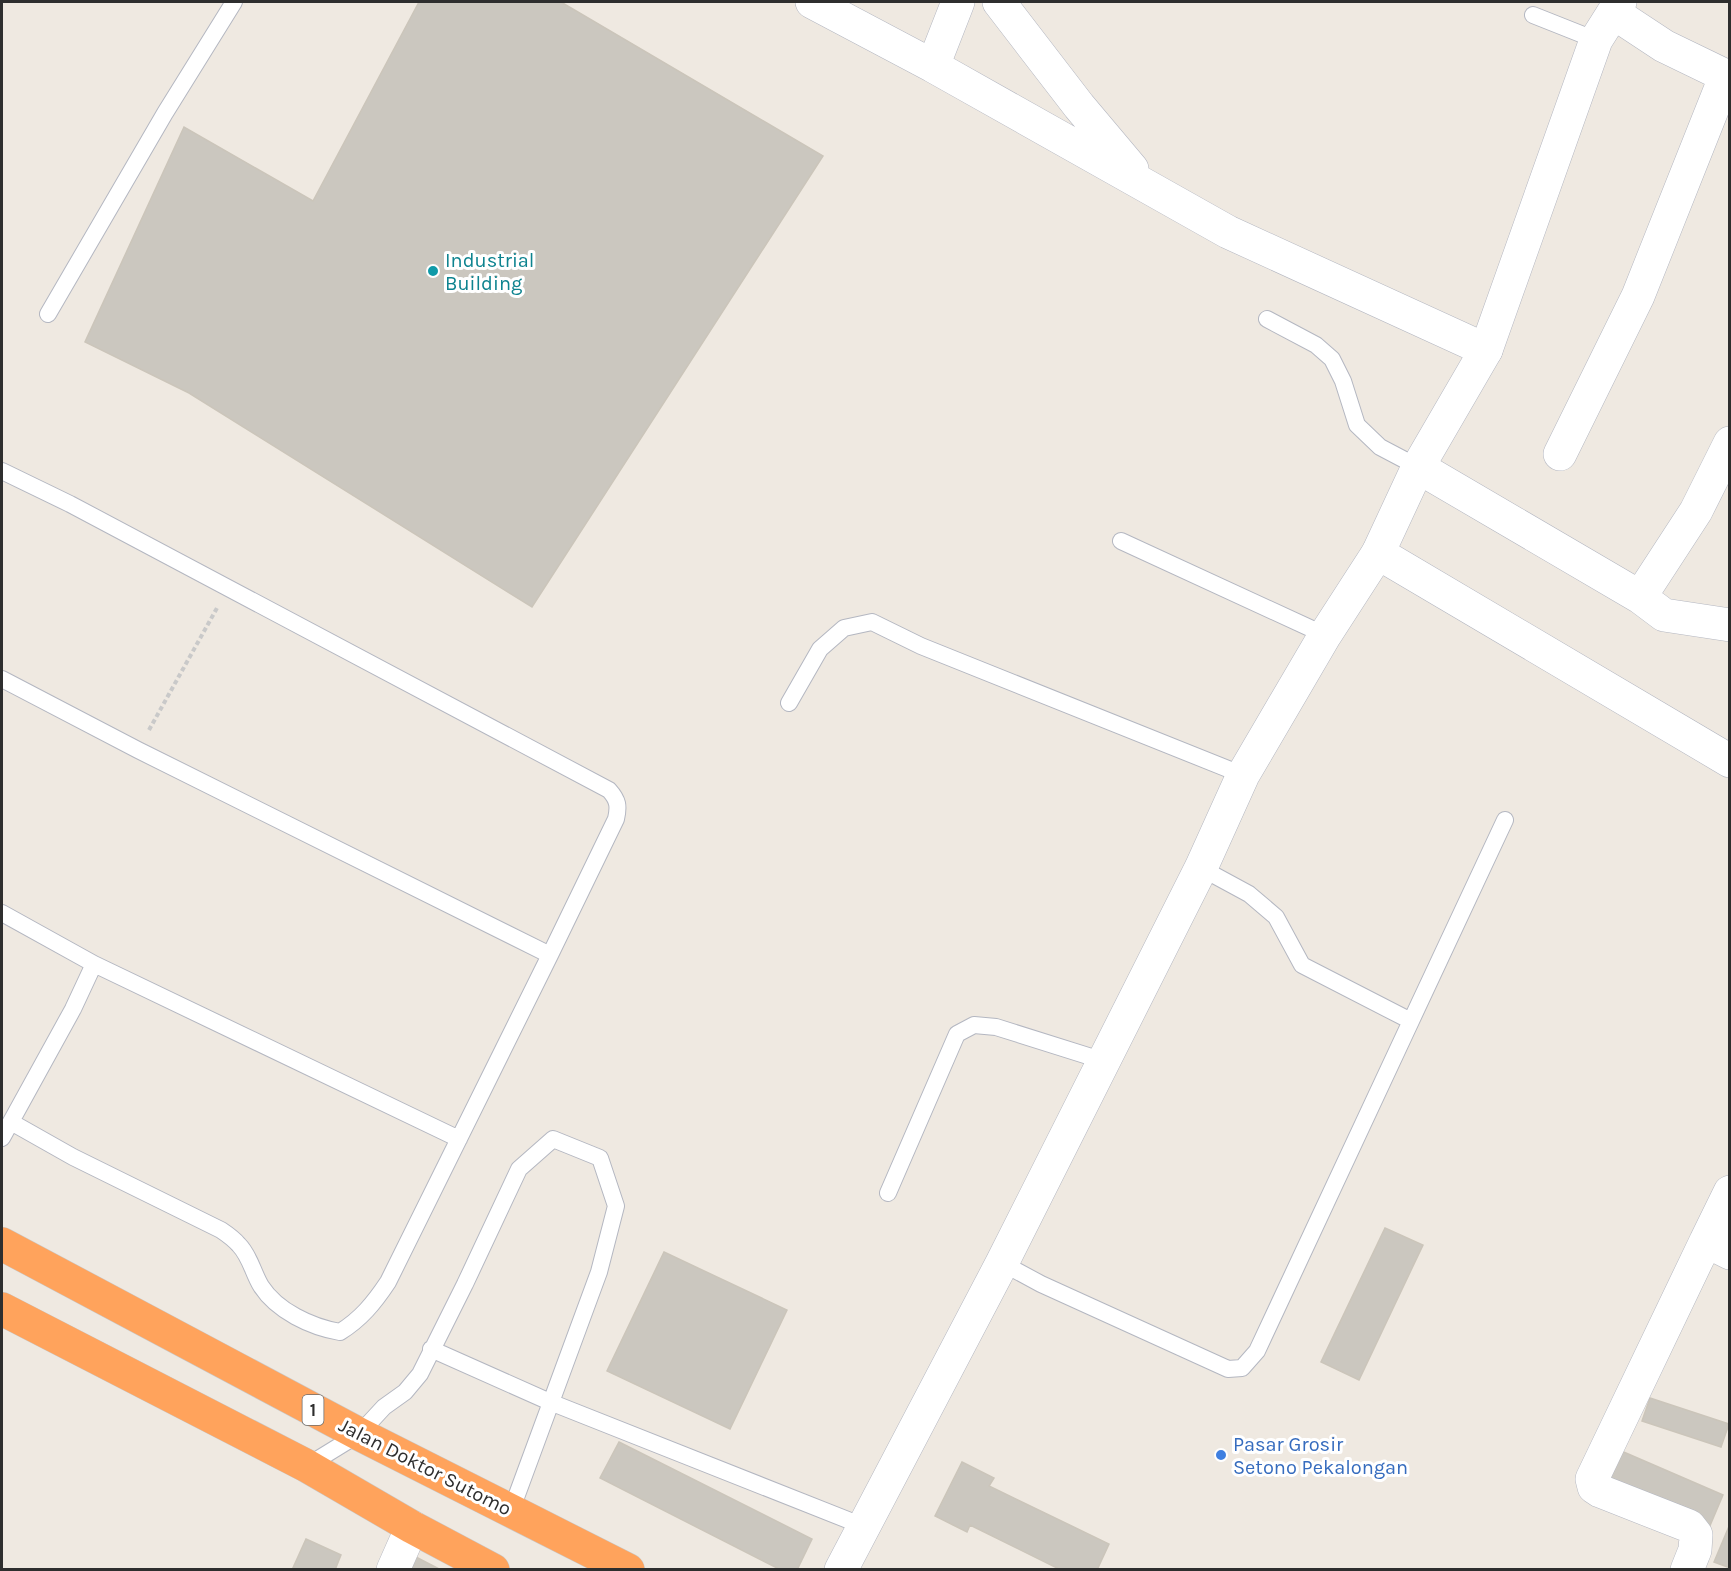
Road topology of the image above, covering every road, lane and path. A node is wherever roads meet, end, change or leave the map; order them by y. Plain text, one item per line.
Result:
1 (234, 2) edge
2 (812, 2) edge
3 (958, 2) edge
4 (999, 2) edge
5 (1617, 7) edge
6 (1533, 15) dead end
7 (1596, 40) junction
8 (933, 66) junction
9 (1728, 76) edge
10 (1144, 183) junction
11 (48, 314) dead end
12 (1267, 319) dead end
13 (1486, 350) junction
14 (1730, 443) edge
15 (1560, 454) dead end
16 (1418, 467) junction
17 (2, 471) edge
18 (1121, 541) dead end
19 (1378, 554) junction
20 (228, 589) junction
21 (1640, 597) junction
22 (1730, 625) edge
23 (1325, 635) junction
24 (2, 679) edge
25 (789, 703) dead end
26 (138, 750) junction
27 (1730, 761) edge
28 (1243, 775) junction
29 (1505, 820) dead end
30 (1201, 868) junction
31 (2, 913) edge
32 (550, 955) junction
33 (94, 964) junction
34 (1412, 1021) junction
35 (1104, 1061) junction
36 (10, 1122) junction
37 (2, 1138) edge
38 (459, 1139) junction
39 (1730, 1192) edge
40 (888, 1193) dead end
41 (2, 1244) edge
42 (1718, 1247) edge
43 (1002, 1263) junction
44 (2, 1309) edge
45 (431, 1349) junction
46 (550, 1402) junction
47 (359, 1434) junction
48 (307, 1466) junction
49 (511, 1511) junction
50 (863, 1526) junction
51 (412, 1527) junction
52 (487, 1568) edge
53 (393, 1569) edge
54 (628, 1569) edge
55 (842, 1569) edge
56 (1688, 1569) edge

1 - 11 lane
2 - 8 street
3 - 8 street
4 - 10 street
5 - 7 street
5 - 9 street
6 - 7 lane
7 - 13 street
8 - 10 street
9 - 15 street
10 - 13 street
12 - 16 lane
13 - 16 street
14 - 21 street
16 - 19 street
16 - 21 street
17 - 20 lane
18 - 23 lane
19 - 23 street
19 - 27 street
20 - 26 path
20 - 32 lane
21 - 22 street
23 - 28 street
24 - 26 lane
25 - 28 lane
26 - 32 lane
28 - 30 street
29 - 34 lane
30 - 34 lane
30 - 35 street
31 - 33 lane
32 - 38 lane
33 - 36 lane
33 - 38 lane
34 - 43 lane
35 - 40 lane
35 - 43 street
36 - 37 lane
36 - 38 lane
39 - 42 street
41 - 47 highway, Jalan Doktor Sutomo / 1
42 - 56 street
43 - 50 street
44 - 48 highway
45 - 46 lane
45 - 46 lane
45 - 47 lane
46 - 49 lane
46 - 50 lane
47 - 48 lane
47 - 49 highway, Jalan Doktor Sutomo / 1
48 - 51 highway
49 - 54 highway, Jalan Doktor Sutomo / 1
50 - 55 street
51 - 52 highway
51 - 53 street

